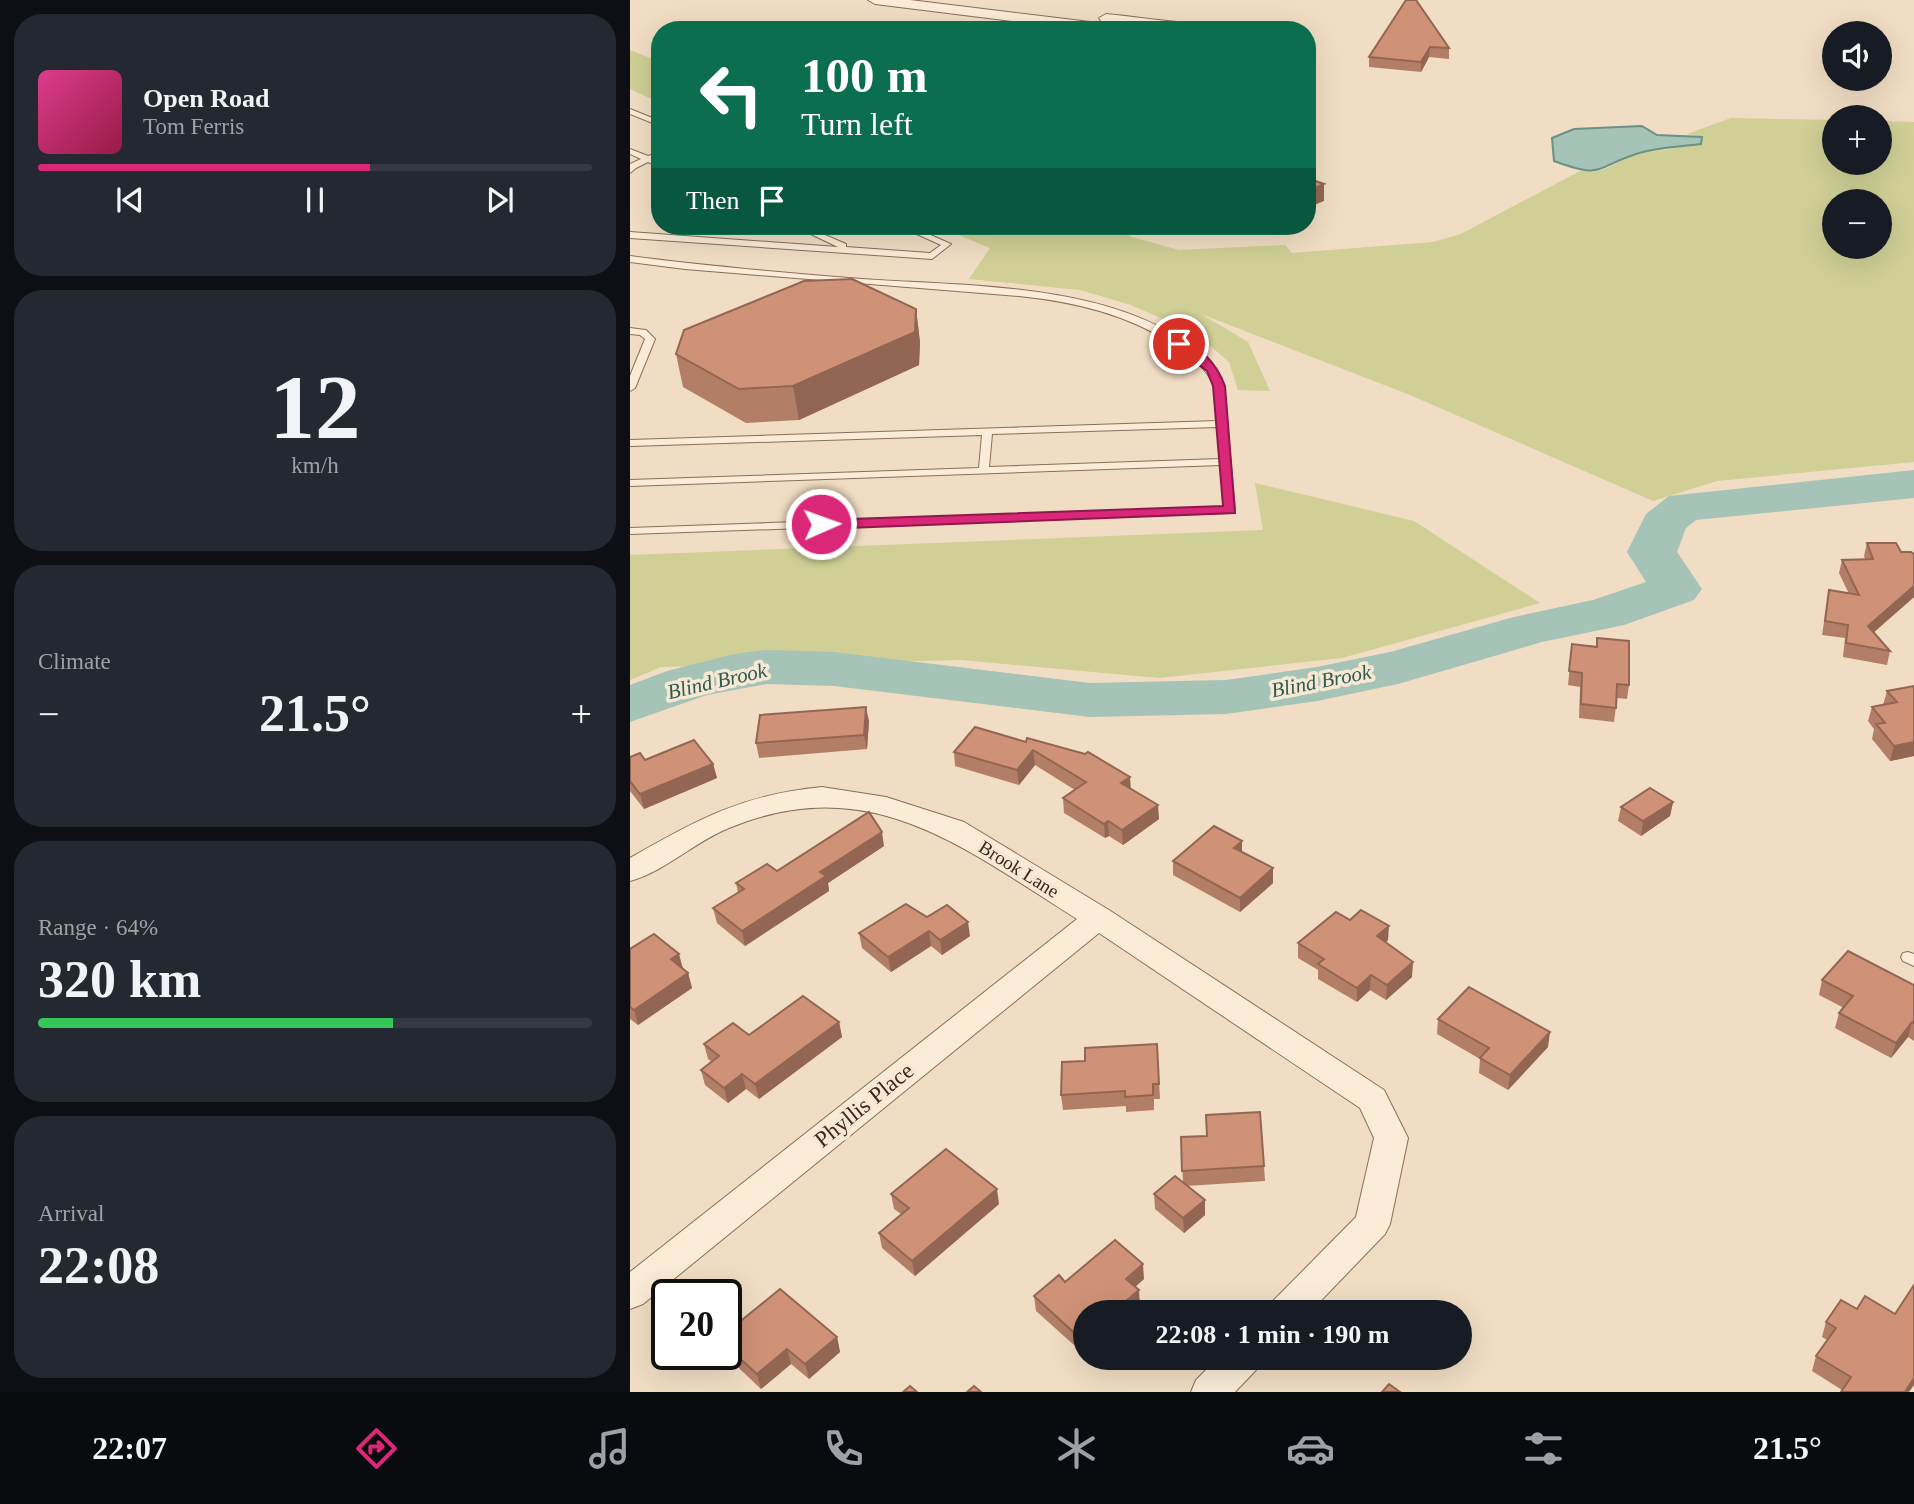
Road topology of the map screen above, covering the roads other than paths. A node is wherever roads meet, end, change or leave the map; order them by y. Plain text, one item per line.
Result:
1 (875, 0) edge
2 (956, 0) edge
3 (1049, 21) edge
4 (1125, 21) edge
5 (630, 111) edge
6 (651, 120) edge
7 (630, 151) edge
8 (651, 157) edge
9 (647, 159) junction
10 (651, 161) edge
11 (630, 171) edge
12 (630, 235) edge
13 (819, 235) edge
14 (925, 235) edge
15 (853, 250) junction
16 (630, 259) edge
17 (630, 331) edge
18 (630, 388) edge
19 (1222, 424) junction
20 (987, 432) junction
21 (630, 443) edge
22 (1226, 462) junction
23 (984, 470) junction
24 (630, 483) edge
25 (630, 531) edge
26 (630, 870) edge
27 (1098, 918) junction
28 (1372, 1099) joint
29 (630, 1293) edge
30 (1298, 1300) edge
31 (1231, 1370) edge
32 (1210, 1392) edge

1 - 3 street
2 - 4 street
5 - 6 lane
7 - 9 lane
8 - 9 lane
9 - 10 lane
9 - 11 lane
12 - 15 lane
13 - 15 lane
14 - 15 lane
16 - 19 lane
17 - 18 lane
19 - 20 lane
19 - 22 lane
20 - 21 lane
20 - 23 lane
22 - 23 lane
22 - 25 lane
23 - 24 lane
26 - 27 street, Brook Lane
27 - 28 street, Brook Lane
27 - 29 street, Phyllis Place
28 - 30 street
31 - 32 street

